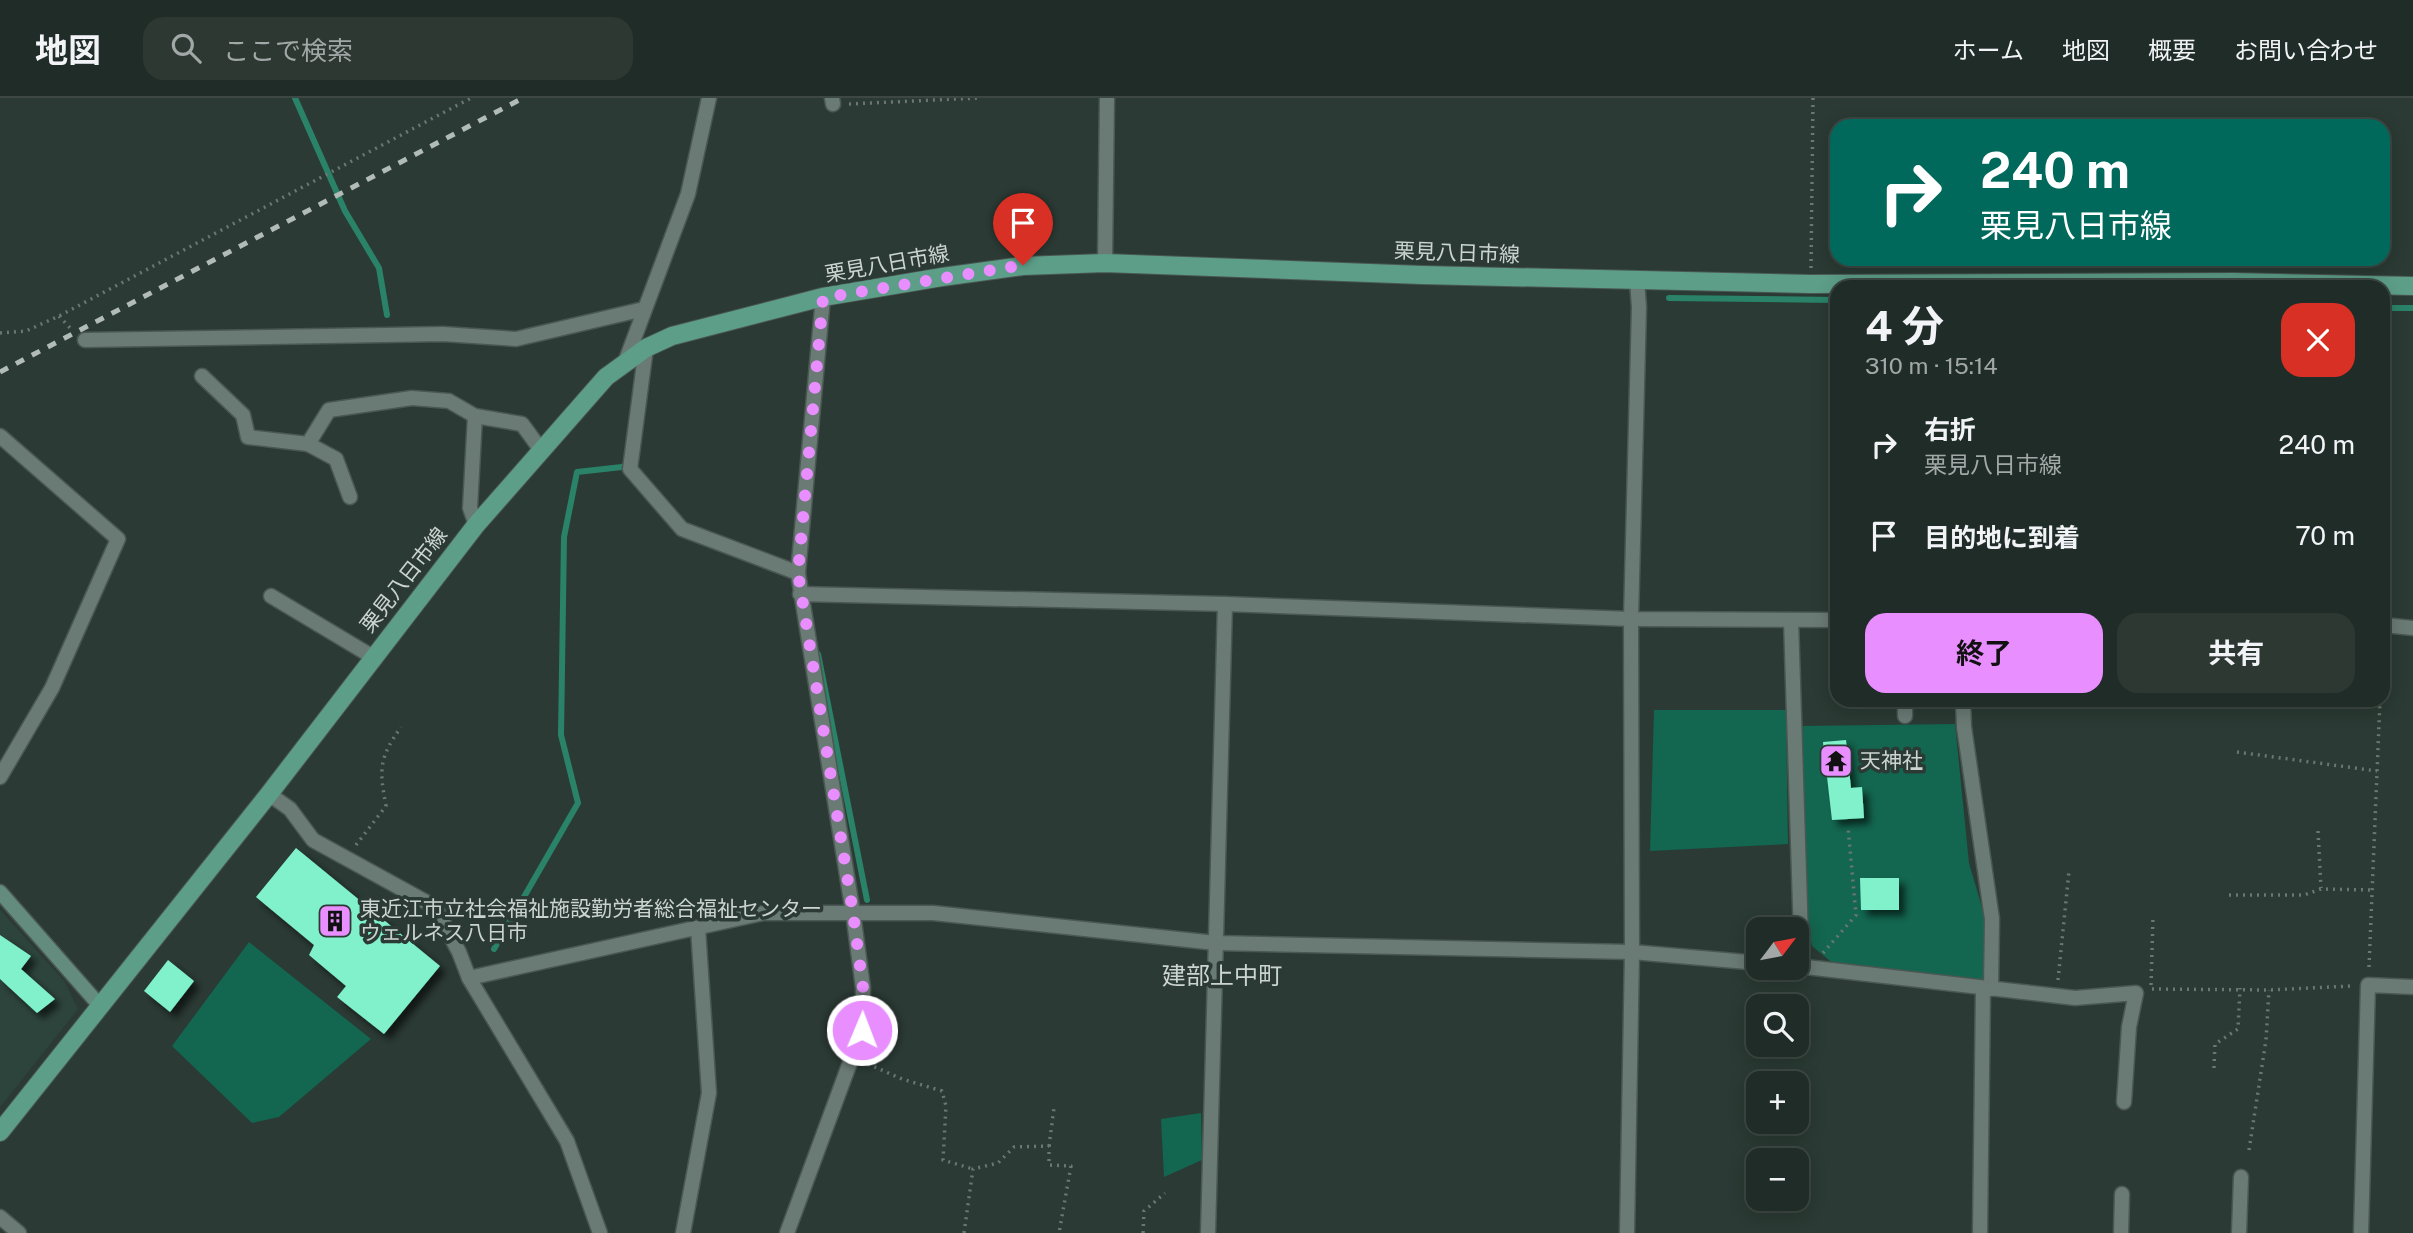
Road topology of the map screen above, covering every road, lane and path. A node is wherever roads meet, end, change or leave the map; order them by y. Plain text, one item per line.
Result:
1 (471, 98) edge
2 (709, 98) edge
3 (978, 98) edge
4 (1107, 98) edge
5 (1813, 98) edge
6 (832, 101) edge
7 (1105, 263) junction
8 (1637, 281) junction
9 (1810, 284) junction
10 (1830, 284) edge
11 (2390, 286) edge
12 (2413, 286) edge
13 (823, 298) junction
14 (645, 309) junction
15 (0, 333) edge
16 (85, 340) dead end
17 (646, 348) junction
18 (626, 360) junction
19 (202, 376) dead end
20 (475, 416) junction
21 (0, 436) edge
22 (308, 444) junction
23 (541, 450) junction
24 (351, 497) dead end
25 (476, 525) junction
26 (798, 573) junction
27 (800, 594) junction
28 (271, 596) dead end
29 (1225, 604) junction
30 (1631, 620) junction
31 (1791, 620) junction
32 (1830, 620) edge
33 (2390, 625) edge
34 (2413, 628) edge
35 (373, 657) junction
36 (1905, 707) edge
37 (1963, 707) edge
38 (2380, 707) edge
39 (1905, 716) dead end
40 (401, 727) dead end
41 (2237, 752) dead end
42 (2376, 771) junction
43 (0, 777) edge
44 (269, 794) junction
45 (1848, 827) dead end
46 (2318, 831) dead end
47 (345, 859) junction
48 (2069, 871) dead end
49 (2321, 889) junction
50 (2372, 890) junction
51 (0, 892) edge
52 (2229, 895) dead end
53 (853, 913) junction
54 (1800, 917) edge
55 (2153, 917) dead end
56 (698, 928) junction
57 (1216, 943) junction
58 (1632, 952) junction
59 (1810, 960) edge
60 (1746, 962) edge
61 (1810, 968) edge
62 (469, 978) junction
63 (2368, 985) junction
64 (2413, 987) edge
65 (2240, 988) junction
66 (1987, 989) junction
67 (2151, 989) junction
68 (2269, 990) junction
69 (2136, 993) junction
70 (2056, 996) junction
71 (101, 1007) junction
72 (853, 1057) junction
73 (2214, 1068) dead end
74 (2124, 1102) dead end
75 (1055, 1108) dead end
76 (0, 1132) edge
77 (1049, 1146) junction
78 (2249, 1150) dead end
79 (973, 1169) junction
80 (2241, 1177) dead end
81 (1165, 1193) dead end
82 (2122, 1194) dead end
83 (0, 1217) edge
84 (19, 1233) edge
85 (600, 1233) edge
86 (683, 1233) edge
87 (787, 1233) edge
88 (964, 1233) edge
89 (1059, 1233) edge
90 (1143, 1233) edge
91 (1208, 1233) edge
92 (1627, 1233) edge
93 (1980, 1233) edge
94 (2121, 1233) edge
95 (2239, 1233) edge
96 (2361, 1233) edge

1 - 15 path
2 - 14 street
3 - 6 path
4 - 7 street
5 - 9 path
7 - 8 main road, 栗見八日市線
7 - 13 main road, 栗見八日市線
8 - 9 main road, 栗見八日市線
8 - 30 street
9 - 10 main road, 栗見八日市線
11 - 12 main road, 栗見八日市線
13 - 17 main road, 栗見八日市線
13 - 26 street
14 - 16 street
14 - 18 street
17 - 18 main road, 栗見八日市線
17 - 26 street
18 - 23 main road, 栗見八日市線
19 - 22 street
20 - 22 street
20 - 23 street
20 - 25 street
21 - 43 street
22 - 24 street
23 - 25 main road, 栗見八日市線
25 - 35 main road, 栗見八日市線
26 - 27 street
27 - 29 street
27 - 53 street
28 - 35 street
29 - 30 street
29 - 57 street
30 - 31 street
30 - 58 street
31 - 32 street
31 - 54 street
33 - 34 street
35 - 44 main road, 栗見八日市線
36 - 39 street
37 - 66 street
38 - 42 path
40 - 47 path
41 - 42 path
42 - 50 path
44 - 47 street
44 - 71 main road, 栗見八日市線
45 - 59 path
46 - 49 path
47 - 62 street
48 - 70 path
49 - 50 path
49 - 52 path
50 - 63 path
51 - 71 main road
53 - 56 street
53 - 57 street
53 - 72 street
55 - 67 path
56 - 62 street
56 - 86 street
57 - 58 street
57 - 91 street
58 - 60 street
58 - 92 street
61 - 66 street
62 - 85 street
63 - 64 street
63 - 68 path
63 - 96 street
65 - 67 path
65 - 68 path
65 - 73 path
66 - 70 street
66 - 93 street
67 - 69 path
68 - 78 path
69 - 70 street
69 - 74 street
71 - 76 main road, 栗見八日市線
72 - 79 path
72 - 87 street
75 - 77 path
77 - 79 path
77 - 89 path
79 - 88 path
80 - 95 street
81 - 90 path
82 - 94 street
83 - 84 street

